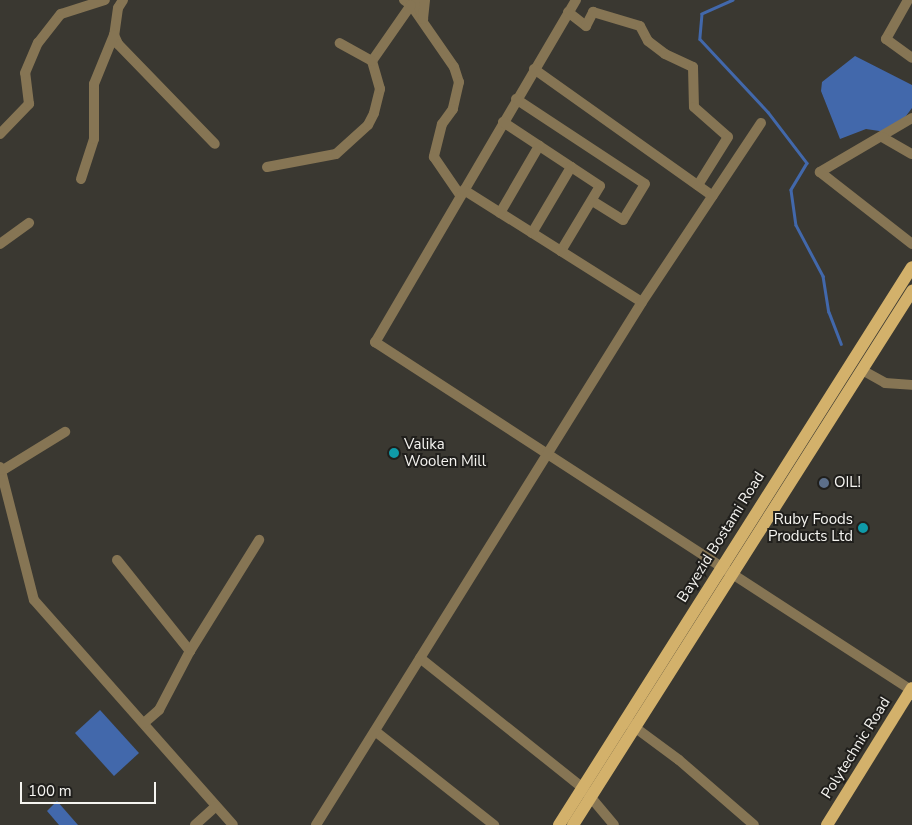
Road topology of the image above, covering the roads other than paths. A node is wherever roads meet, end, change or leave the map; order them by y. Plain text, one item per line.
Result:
1 (106, 0) edge
2 (123, 0) edge
3 (425, 0) edge
4 (576, 0) edge
5 (908, 0) edge
6 (410, 2) edge
7 (568, 12) junction
8 (114, 35) junction
9 (340, 43) dead end
10 (912, 58) edge
11 (372, 61) junction
12 (534, 69) junction
13 (516, 99) junction
14 (912, 118) edge
15 (503, 122) junction
16 (761, 124) dead end
17 (0, 134) edge
18 (882, 137) junction
19 (215, 144) dead end
20 (539, 146) junction
21 (912, 154) edge
22 (267, 167) dead end
23 (571, 168) junction
24 (81, 179) dead end
25 (698, 185) junction
26 (462, 193) junction
27 (713, 196) junction
28 (592, 201) junction
29 (500, 213) junction
30 (29, 223) dead end
31 (532, 233) junction
32 (0, 244) edge
33 (912, 244) edge
34 (561, 251) junction
35 (912, 267) edge
36 (912, 291) edge
37 (642, 302) junction
38 (862, 370) junction
39 (912, 385) edge
40 (65, 432) dead end
41 (546, 455) junction
42 (1, 469) edge
43 (3, 489) edge
44 (260, 540) dead end
45 (117, 560) dead end
46 (720, 569) junction
47 (732, 576) junction
48 (190, 651) junction
49 (420, 658) junction
50 (911, 689) edge
51 (144, 723) junction
52 (630, 724) junction
53 (375, 731) junction
54 (587, 792) junction
55 (216, 806) junction
56 (195, 825) edge
57 (233, 825) edge
58 (316, 825) edge
59 (494, 825) edge
60 (559, 825) edge
61 (573, 825) edge
62 (614, 825) edge
63 (754, 825) edge
64 (827, 825) edge

1 - 17 street
2 - 8 street
3 - 6 street
4 - 7 street
5 - 10 street
6 - 11 street
6 - 26 street
7 - 12 street
7 - 25 street
8 - 19 street
8 - 24 street
9 - 11 street
11 - 22 street
12 - 13 street
12 - 25 street
13 - 15 street
13 - 28 street
14 - 18 street
15 - 20 street
15 - 26 street
16 - 27 street
18 - 21 street
18 - 33 street
20 - 23 street
20 - 29 street
23 - 28 street
23 - 31 street
25 - 27 street
26 - 29 street
26 - 41 street
27 - 37 street
28 - 34 street
29 - 31 street
30 - 32 street
31 - 34 street
34 - 37 street
35 - 46 main road, Bayezid Bostami Road
36 - 38 main road, Bayezid Bostami Road
37 - 41 street
38 - 39 street
38 - 47 main road, Bayezid Bostami Road
40 - 42 street
41 - 46 street
41 - 49 street
42 - 43 street
43 - 51 street
44 - 48 street
45 - 48 street
46 - 47 street
46 - 52 main road, Bayezid Bostami Road
47 - 50 street
47 - 52 main road, Bayezid Bostami Road
48 - 51 street
49 - 53 street
49 - 54 street
50 - 64 main road, Polytechnic Road
51 - 55 street
52 - 54 main road, Bayezid Bostami Road
52 - 63 street
53 - 58 street
53 - 59 street
54 - 60 main road, Bayezid Bostami Road
54 - 61 main road, Bayezid Bostami Road
54 - 62 street
55 - 56 street
55 - 57 street

